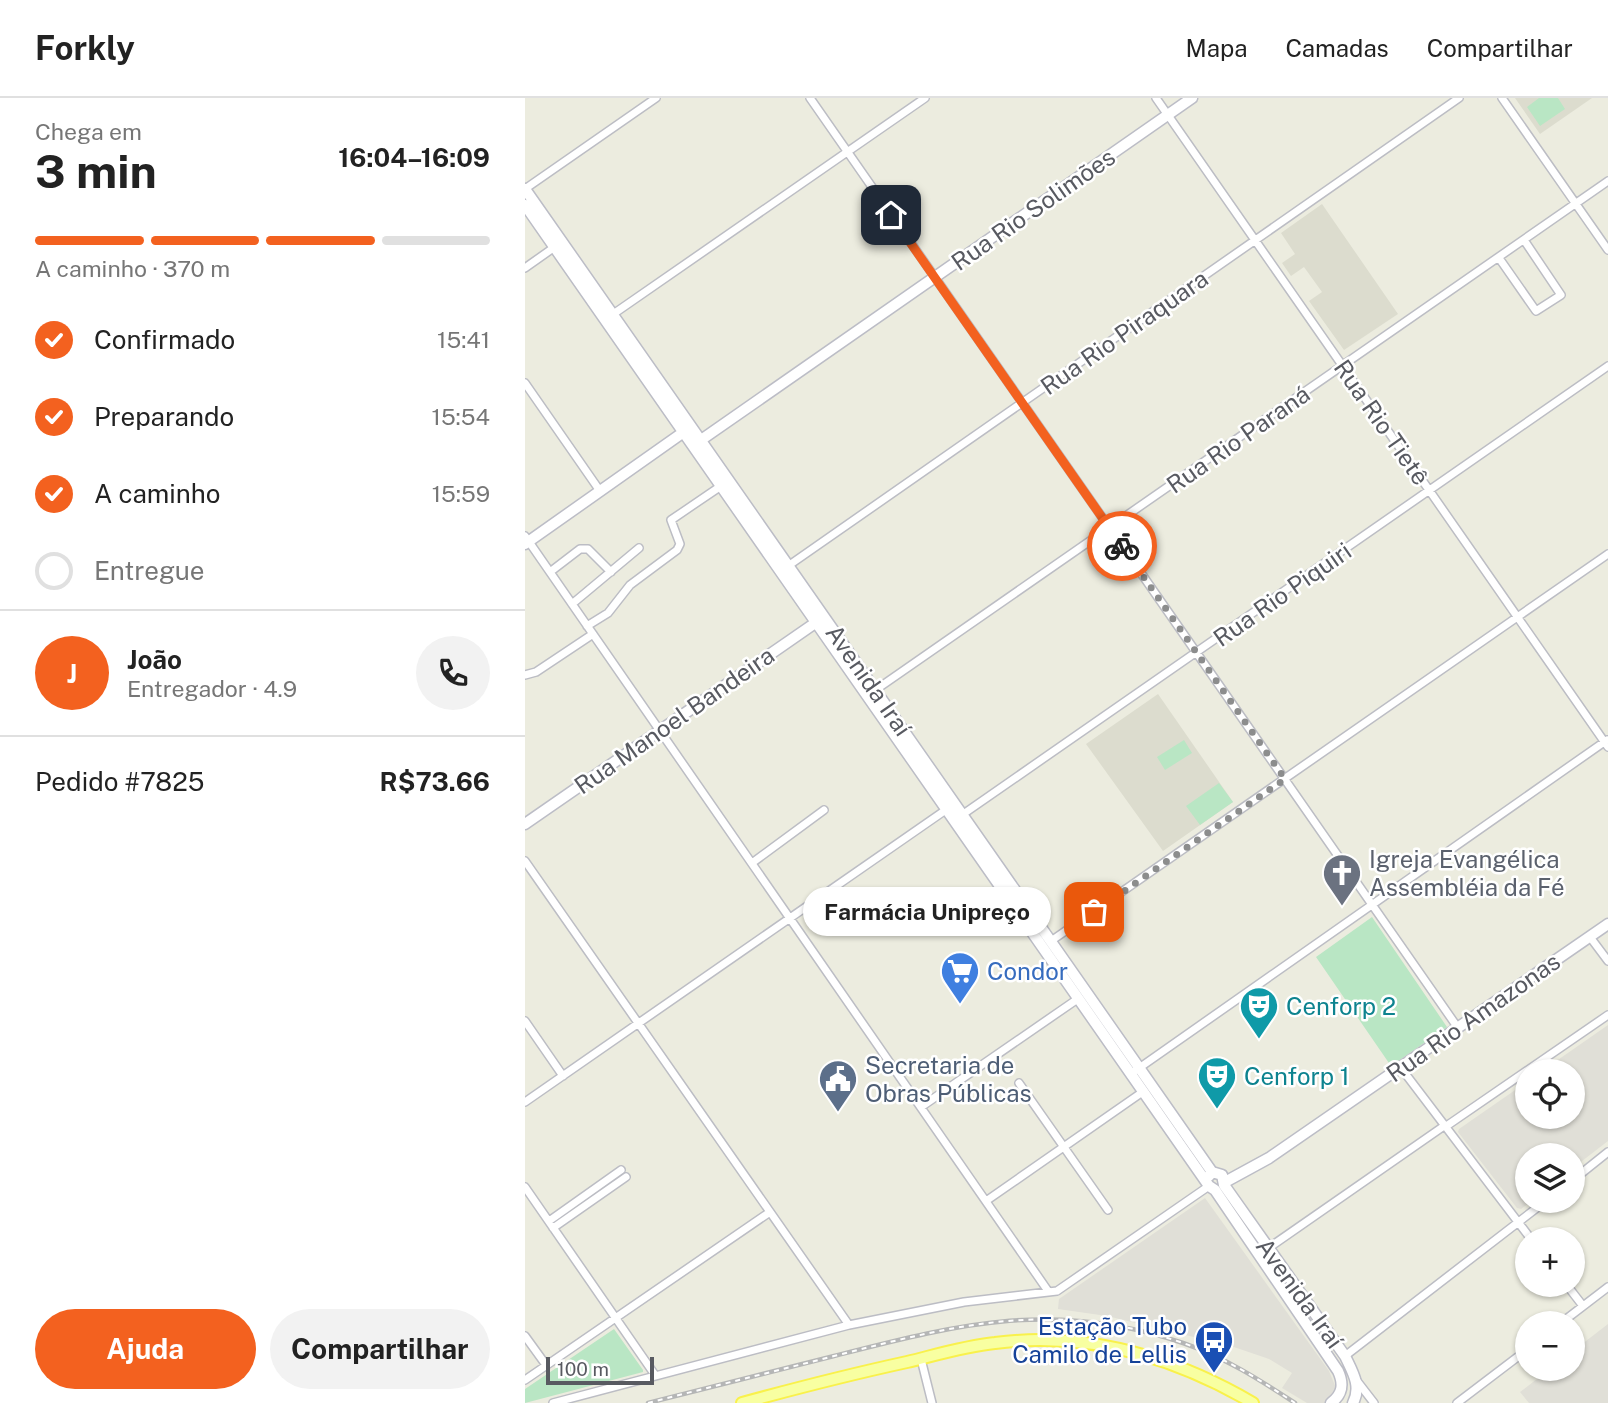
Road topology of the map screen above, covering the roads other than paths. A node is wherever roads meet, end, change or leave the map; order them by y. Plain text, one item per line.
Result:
1 (656, 98) edge
2 (810, 98) edge
3 (925, 98) edge
4 (1156, 98) edge
5 (1192, 98) edge
6 (1459, 98) edge
7 (1502, 98) edge
8 (1168, 115) junction
9 (847, 152) junction
10 (1608, 181) edge
11 (525, 189) edge
12 (1576, 203) junction
13 (525, 205) edge
14 (1524, 240) junction
15 (1255, 242) junction
16 (558, 244) junction
17 (1608, 250) edge
18 (1499, 258) junction
19 (525, 268) edge
20 (935, 277) junction
21 (609, 317) junction
22 (1343, 366) junction
23 (1608, 366) edge
24 (525, 383) edge
25 (1023, 403) junction
26 (687, 429) junction
27 (701, 440) junction
28 (721, 486) junction
29 (1430, 490) junction
30 (600, 491) junction
31 (1109, 529) junction
32 (526, 540) edge
33 (639, 548) dead end
34 (1608, 554) edge
35 (788, 565) junction
36 (550, 572) junction
37 (611, 572) junction
38 (806, 599) junction
39 (572, 604) junction
40 (1518, 617) junction
41 (820, 619) junction
42 (587, 626) junction
43 (593, 634) junction
44 (1196, 653) junction
45 (525, 675) edge
46 (871, 692) junction
47 (884, 710) junction
48 (659, 730) junction
49 (1607, 743) edge
50 (1285, 779) junction
51 (947, 809) junction
52 (824, 810) dead end
53 (959, 818) junction
54 (525, 824) edge
55 (525, 861) edge
56 (752, 863) junction
57 (1371, 905) junction
58 (790, 918) junction
59 (1608, 924) edge
60 (1037, 929) junction
61 (1590, 937) junction
62 (1051, 941) junction
63 (1608, 961) edge
64 (1079, 998) junction
65 (1608, 1015) edge
66 (525, 1021) edge
67 (639, 1023) junction
68 (1458, 1028) junction
69 (1401, 1068) junction
70 (1136, 1071) junction
71 (563, 1076) junction
72 (1019, 1083) dead end
73 (1144, 1091) junction
74 (525, 1102) edge
75 (921, 1107) junction
76 (1445, 1127) junction
77 (1063, 1147) junction
78 (1608, 1153) edge
79 (1269, 1158) junction
80 (1585, 1171) edge
81 (624, 1174) dead end
82 (1216, 1181) junction
83 (525, 1187) edge
84 (986, 1201) junction
85 (1235, 1202) junction
86 (1108, 1210) dead end
87 (770, 1212) junction
88 (1530, 1213) edge
89 (1518, 1223) junction
90 (551, 1224) junction
91 (1521, 1227) edge
92 (1267, 1249) junction
93 (1608, 1287) edge
94 (1048, 1291) junction
95 (1576, 1297) edge
96 (1583, 1306) junction
97 (1577, 1311) edge
98 (615, 1317) junction
99 (849, 1325) junction
100 (525, 1336) edge
101 (1345, 1356) junction
102 (921, 1359) junction
103 (1515, 1359) edge
104 (546, 1365) junction
105 (656, 1375) junction
106 (525, 1380) edge
107 (1357, 1381) junction
108 (1335, 1400) edge
109 (553, 1403) edge
110 (743, 1403) edge
111 (932, 1403) edge
112 (1253, 1403) edge
113 (1353, 1403) edge
114 (1374, 1403) edge
115 (1457, 1403) edge

1 - 11 street
2 - 9 street
3 - 9 street
4 - 8 street, Rua Rio Tietê
5 - 8 main road, Rua Rio Solimões
6 - 15 street, Rua Rio Piraquara
7 - 12 street
8 - 15 street, Rua Rio Tietê
8 - 20 main road, Rua Rio Solimões
9 - 20 street
9 - 21 street
10 - 12 street, Rua Rio Paraná
11 - 16 main road, Avenida Iraí
12 - 14 street, Rua Rio Paraná
12 - 17 street
13 - 16 main road, Avenida Iraí
14 - 18 street, Rua Rio Paraná
14 - 18 street
15 - 22 street, Rua Rio Tietê
15 - 25 street, Rua Rio Piraquara
16 - 19 street
16 - 21 main road, Avenida Iraí
18 - 22 street, Rua Rio Paraná
20 - 25 street
20 - 27 main road, Rua Rio Solimões
21 - 26 main road, Avenida Iraí
22 - 29 street, Rua Rio Tietê
22 - 31 street, Rua Rio Paraná
23 - 29 street, Rua Rio Piquiri
24 - 30 street
25 - 31 street
25 - 35 street, Rua Rio Piraquara
26 - 27 main road, Avenida Iraí
26 - 28 main road, Avenida Iraí
26 - 30 main road
27 - 35 main road, Avenida Iraí
28 - 38 main road, Avenida Iraí
28 - 42 street
29 - 40 street, Rua Rio Tietê
29 - 44 street, Rua Rio Piquiri
30 - 32 main road
31 - 44 street
31 - 46 street, Rua Rio Paraná
32 - 36 street
33 - 37 street
34 - 40 street
35 - 38 main road, Avenida Iraí
36 - 37 street
36 - 39 street
37 - 39 street
38 - 41 main road, Avenida Iraí
39 - 42 street
40 - 49 street, Rua Rio Tietê
40 - 50 street
41 - 46 main road, Avenida Iraí
41 - 48 main road, Rua Manoel Bandeira
42 - 43 street
43 - 45 street
43 - 48 street
44 - 50 street
44 - 53 street, Rua Rio Piquiri
46 - 47 main road, Avenida Iraí
47 - 51 main road, Avenida Iraí
47 - 53 main road, Avenida Iraí
48 - 54 main road, Rua Manoel Bandeira
48 - 56 street
49 - 57 street
50 - 57 street
50 - 62 street
51 - 53 main road, Avenida Iraí
51 - 58 street
52 - 56 street
53 - 60 main road, Avenida Iraí
55 - 67 street
56 - 58 street
57 - 68 street
57 - 70 street
58 - 67 street
58 - 75 street
59 - 61 main road, Rua Rio Amazonas
60 - 62 main road, Avenida Iraí
60 - 64 main road, Avenida Iraí
61 - 63 street
61 - 68 main road, Rua Rio Amazonas
62 - 70 main road, Avenida Iraí
64 - 70 main road, Avenida Iraí
64 - 75 street
65 - 76 street
66 - 71 street
67 - 71 street
67 - 87 street
68 - 69 main road, Rua Rio Amazonas
69 - 76 street
69 - 79 main road, Rua Rio Amazonas
70 - 73 main road, Avenida Iraí
70 - 82 main road, Avenida Iraí
71 - 74 street
72 - 77 street
73 - 77 street
73 - 82 main road, Avenida Iraí
75 - 84 street
76 - 89 street
76 - 92 street
77 - 84 street
77 - 86 street
78 - 80 street
79 - 82 main road, Rua Rio Amazonas
79 - 85 main road
81 - 90 street
82 - 85 main road, Avenida Iraí
82 - 94 street
82 - 108 main road, Avenida Iraí
83 - 90 street
84 - 94 street
85 - 92 main road, Avenida Iraí
87 - 98 street
87 - 99 street
88 - 89 street
89 - 91 street
89 - 101 street
90 - 98 street
92 - 101 main road, Avenida Iraí
93 - 96 street
94 - 99 street
95 - 96 street
96 - 97 street
98 - 104 street
98 - 105 street
99 - 105 street
100 - 104 street
101 - 107 main road, Avenida Iraí
102 - 110 main road
102 - 111 street
102 - 112 main road
103 - 115 street
104 - 106 street
105 - 109 street
107 - 113 main road
107 - 114 street, Avenida Iraí

